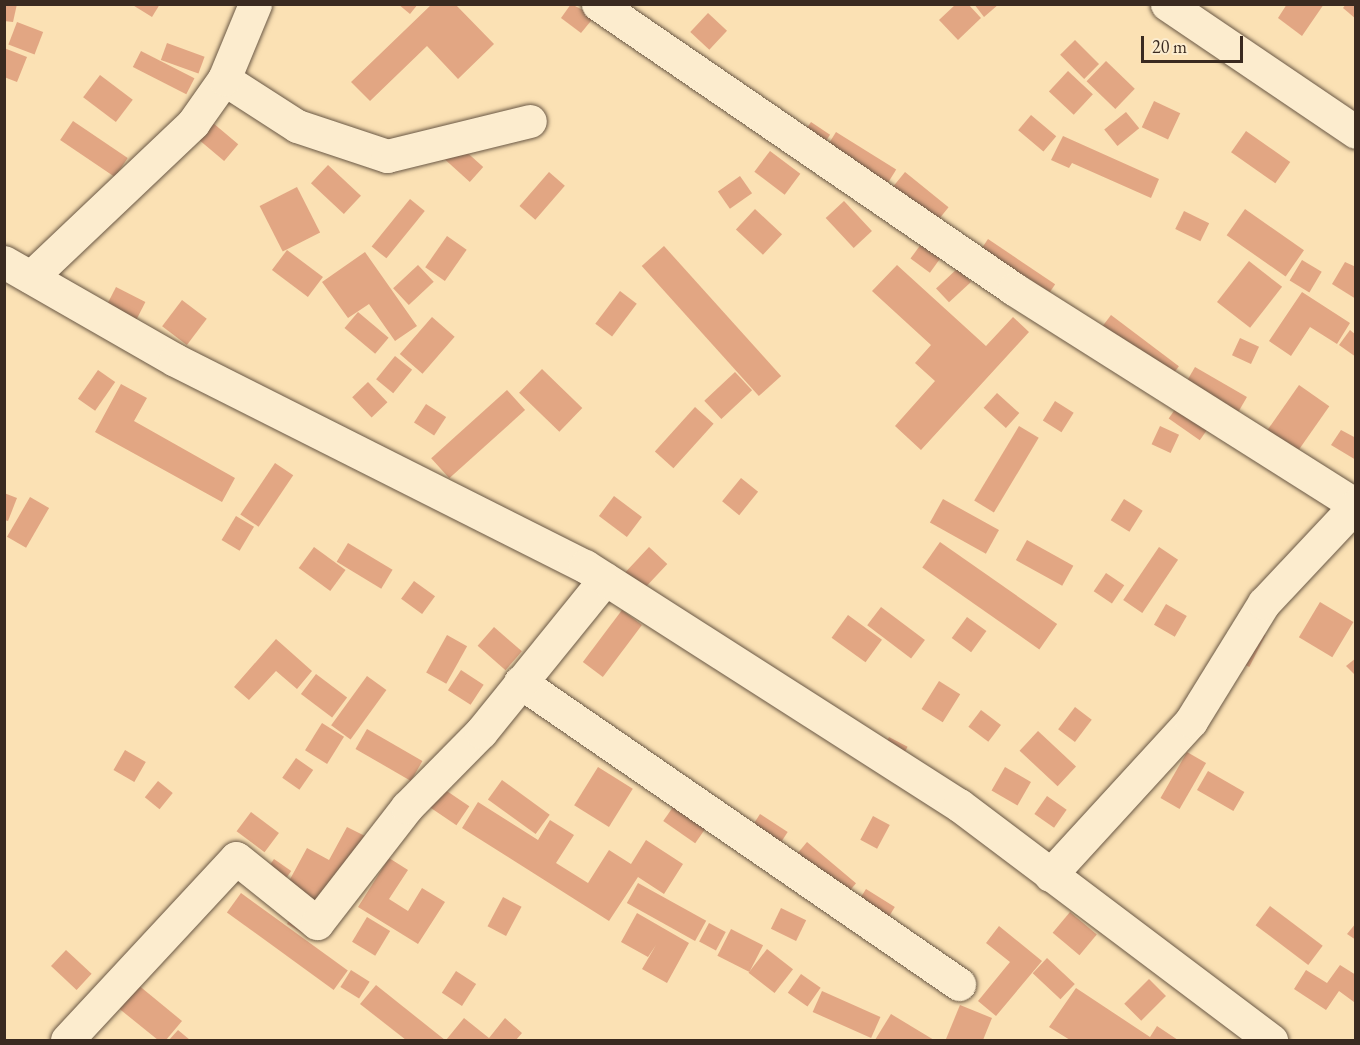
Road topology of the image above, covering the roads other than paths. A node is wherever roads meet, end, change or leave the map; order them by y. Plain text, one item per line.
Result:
1 (255, 4) edge
2 (598, 4) edge
3 (1167, 4) edge
4 (224, 79) junction
5 (531, 121) dead end
6 (1356, 132) edge
7 (18, 269) edge
8 (1356, 505) edge
9 (604, 579) junction
10 (520, 682) junction
11 (1050, 875) junction
12 (958, 984) dead end
13 (1264, 1038) edge
14 (67, 1041) edge

1 - 4 street
2 - 8 street
3 - 6 street
4 - 5 street
4 - 7 street
7 - 9 street
8 - 11 street
9 - 10 street
9 - 11 street
10 - 12 street
10 - 14 street
11 - 13 street

